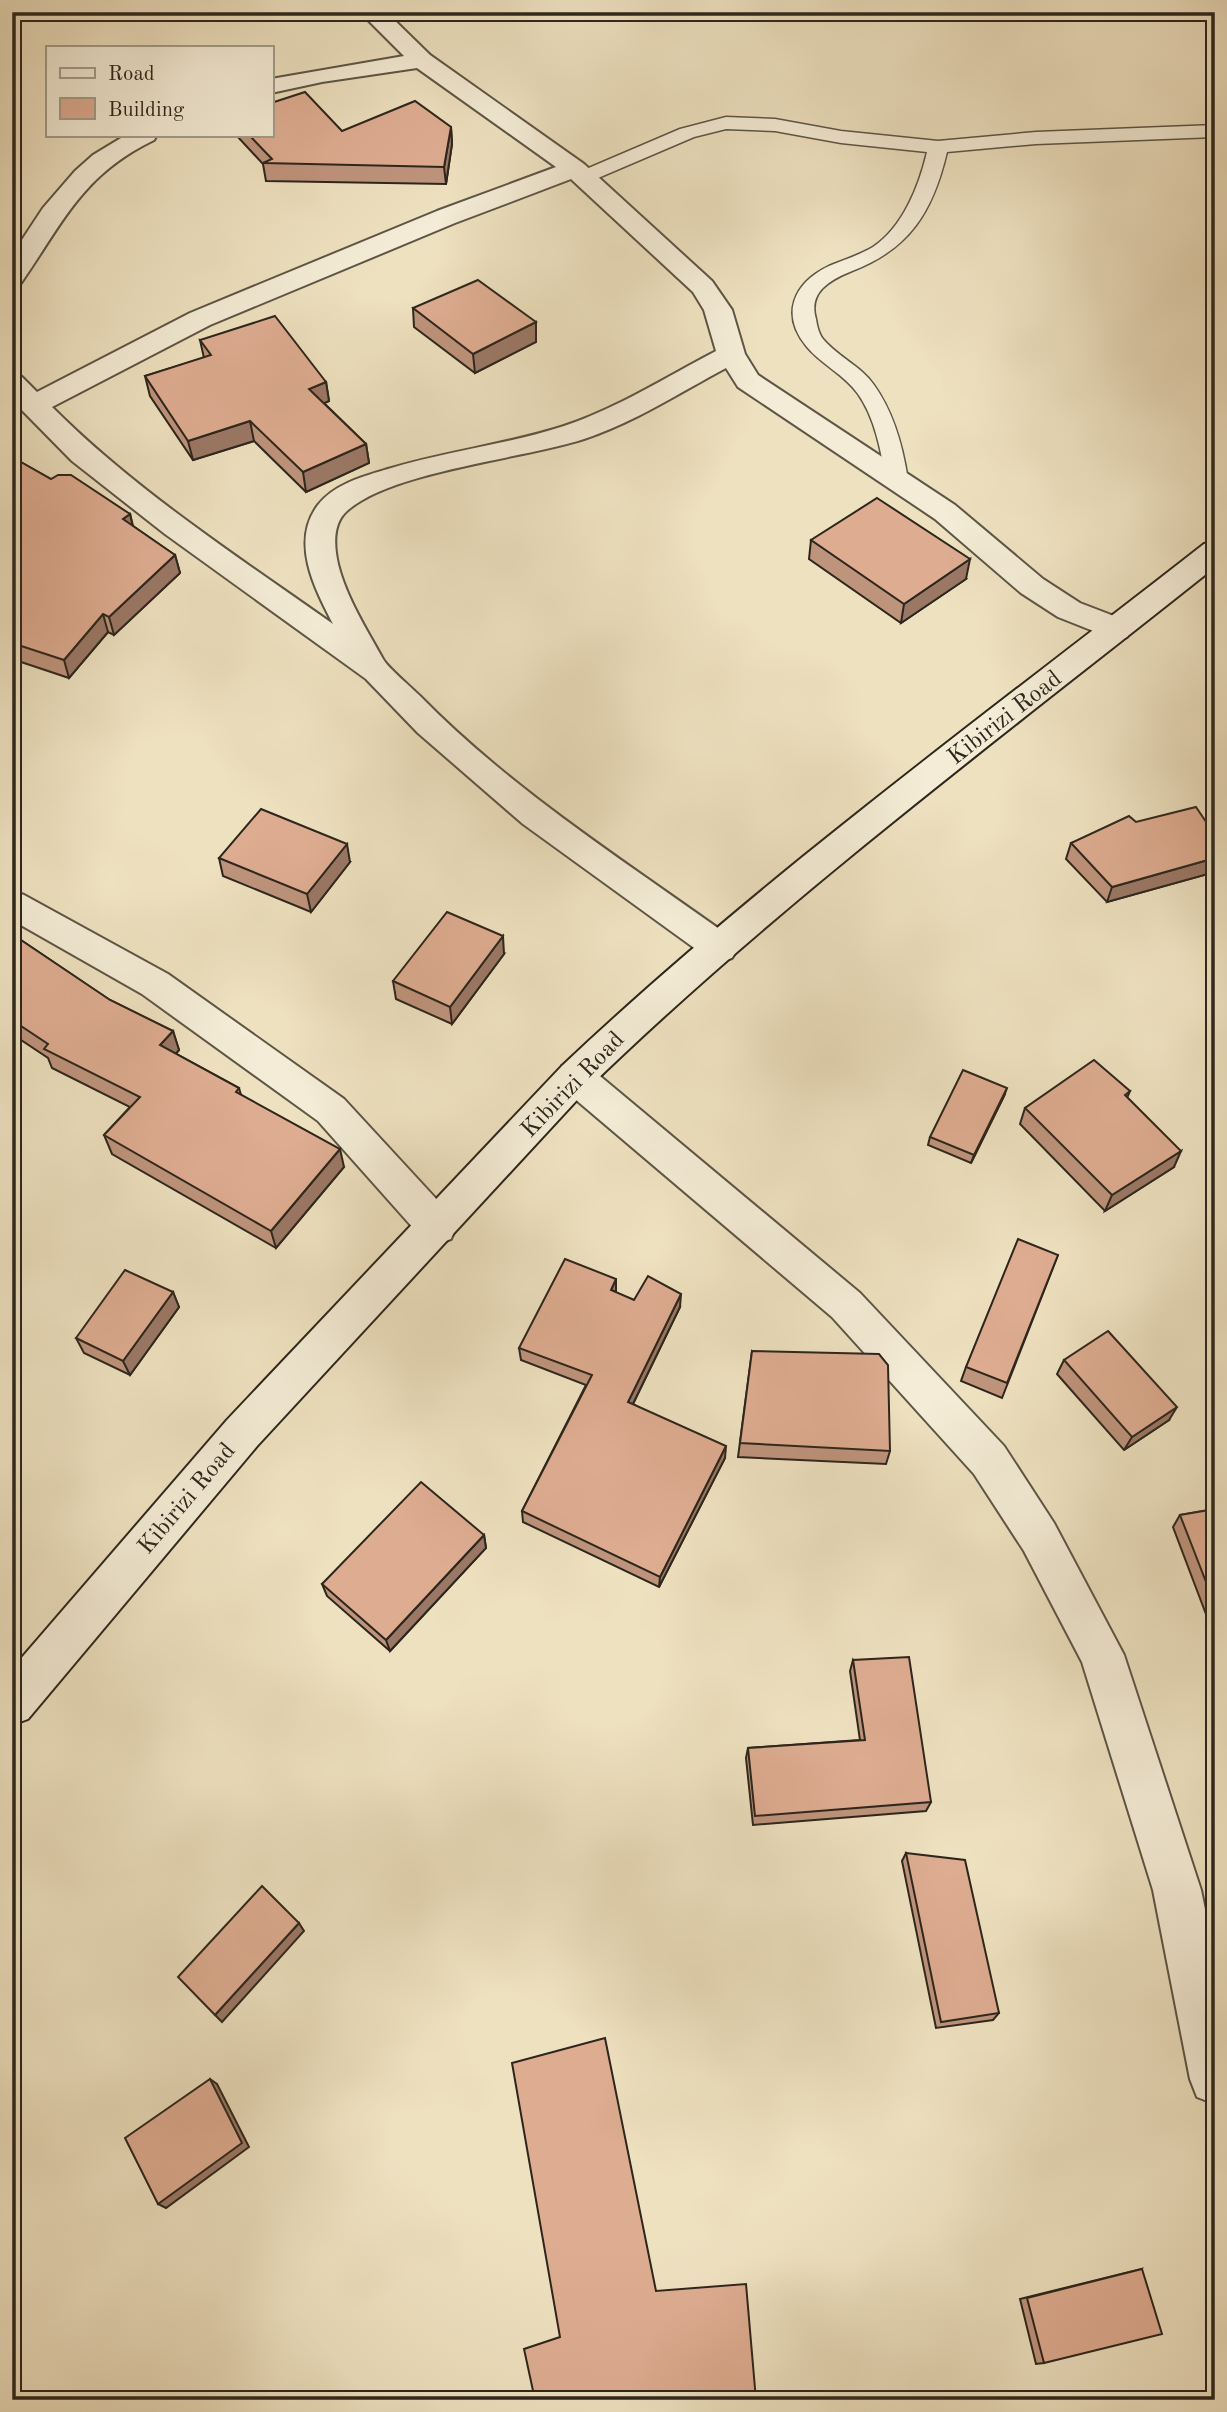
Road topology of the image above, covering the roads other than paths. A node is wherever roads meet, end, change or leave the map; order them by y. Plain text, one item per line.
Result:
1 (372, 12) edge
2 (422, 60) junction
3 (273, 86) edge
4 (1215, 131) edge
5 (142, 136) edge
6 (938, 147) junction
7 (579, 173) junction
8 (12, 277) edge
9 (731, 354) junction
10 (23, 394) edge
11 (898, 480) junction
12 (1215, 551) edge
13 (1115, 629) junction
14 (377, 671) junction
15 (12, 904) edge
16 (720, 948) junction
17 (575, 1077) junction
18 (437, 1227) junction
19 (12, 1703) edge
20 (1215, 2079) edge

1 - 2 street
2 - 3 street
2 - 7 street
4 - 6 lane
5 - 8 street
6 - 7 lane
6 - 11 lane
7 - 9 street
7 - 10 street
9 - 11 street
9 - 14 street
10 - 14 street
11 - 13 street
12 - 13 street, Kibirizi Road
13 - 16 street, Kibirizi Road
14 - 16 street
15 - 18 street
16 - 17 street, Kibirizi Road
17 - 18 street, Kibirizi Road
17 - 20 street
18 - 19 street, Kibirizi Road

